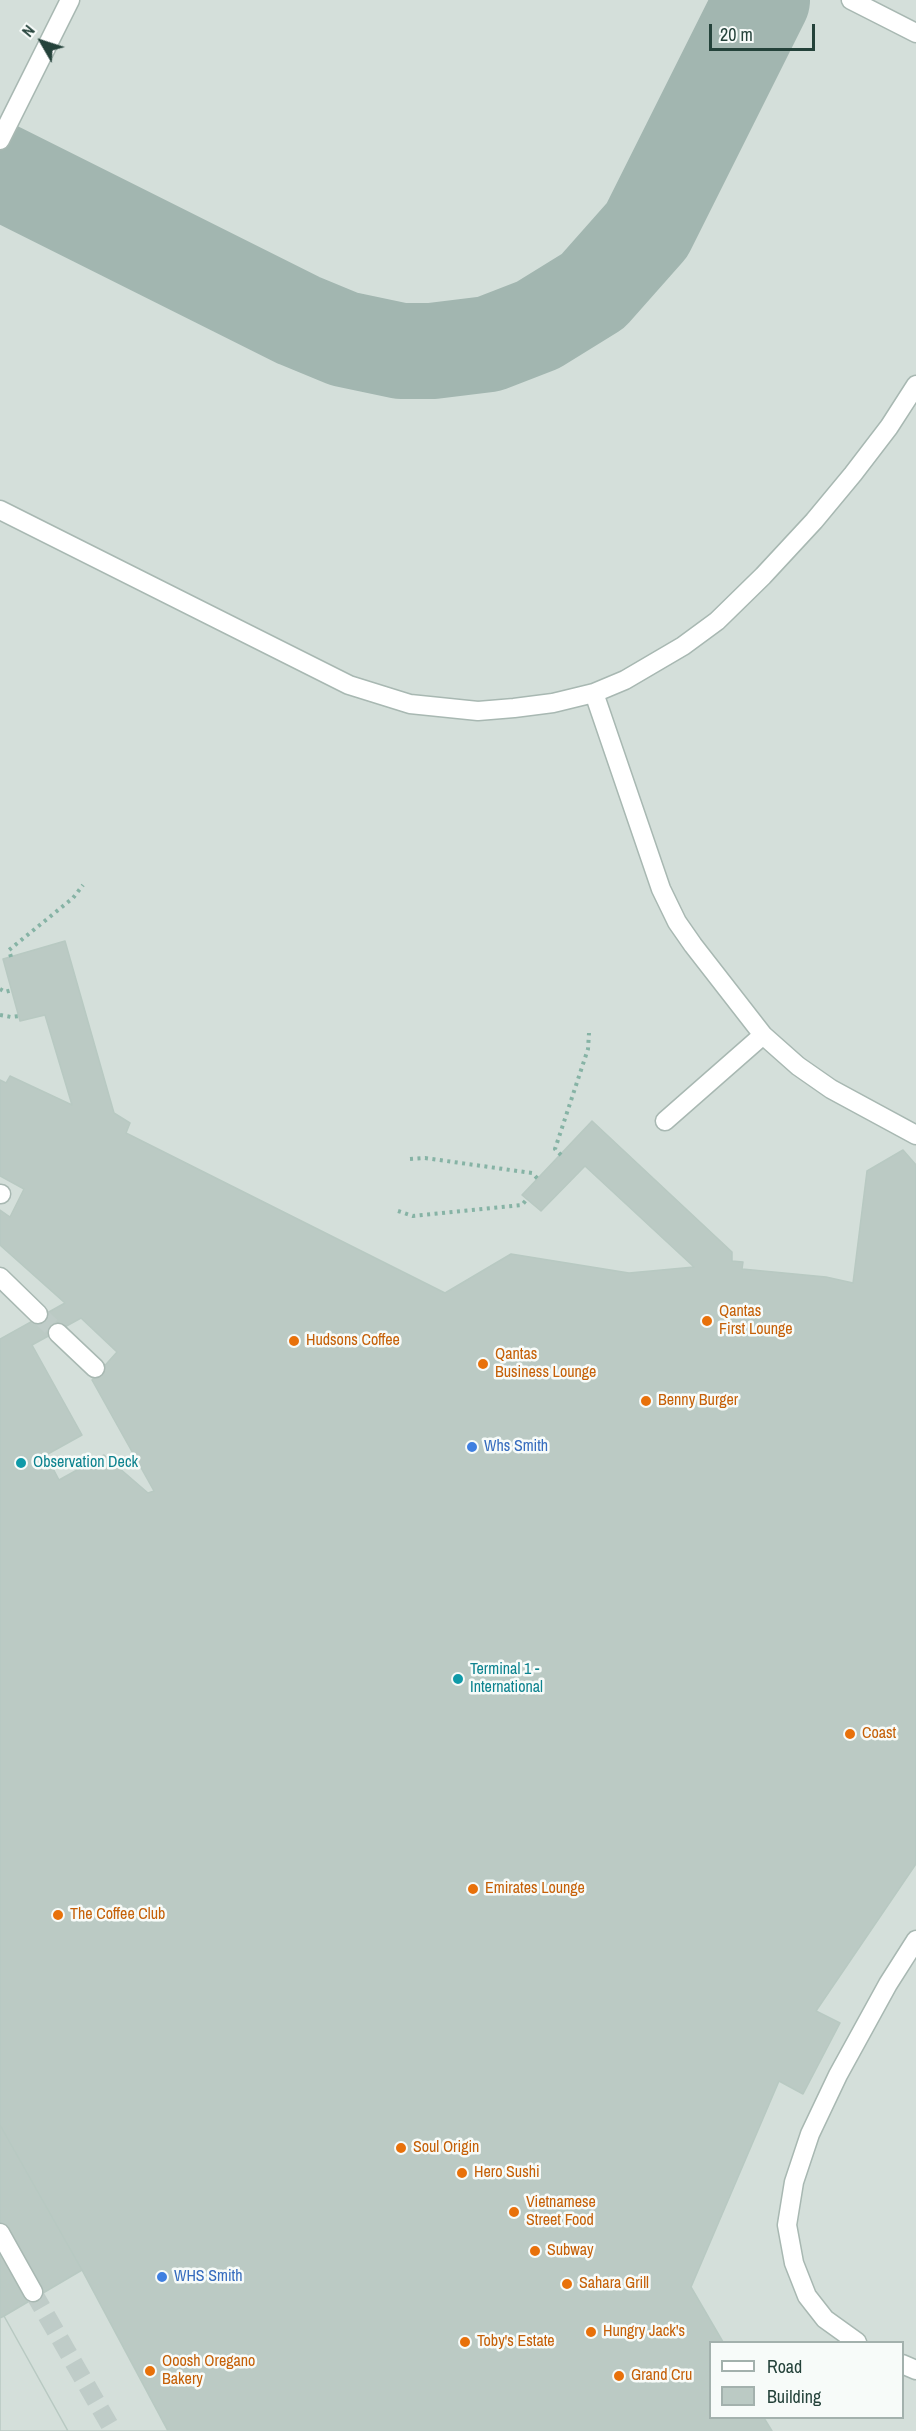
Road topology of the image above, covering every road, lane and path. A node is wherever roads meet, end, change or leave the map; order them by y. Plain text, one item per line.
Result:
1 (70, 0) edge
2 (851, 0) edge
3 (916, 33) edge
4 (0, 140) edge
5 (916, 385) edge
6 (0, 510) edge
7 (594, 693) junction
8 (83, 885) dead end
9 (11, 957) dead end
10 (0, 989) edge
11 (12, 990) dead end
12 (0, 1015) edge
13 (19, 1016) dead end
14 (589, 1032) dead end
15 (763, 1035) junction
16 (665, 1121) dead end
17 (916, 1135) edge
18 (561, 1155) dead end
19 (410, 1159) dead end
20 (538, 1179) dead end
21 (527, 1199) dead end
22 (398, 1211) dead end
23 (0, 1277) edge
24 (38, 1314) tunnel mouth
25 (58, 1333) tunnel mouth
26 (95, 1368) dead end
27 (916, 1940) edge
28 (0, 2233) edge
29 (33, 2292) tunnel mouth
30 (854, 2341) edge

1 - 4 street
2 - 3 street
5 - 7 street
6 - 7 street
7 - 15 street
8 - 9 path
10 - 11 path
12 - 13 path
14 - 18 path
15 - 16 street
15 - 17 street
19 - 20 path
21 - 22 path
23 - 24 street
25 - 26 street
27 - 30 street
28 - 29 street

